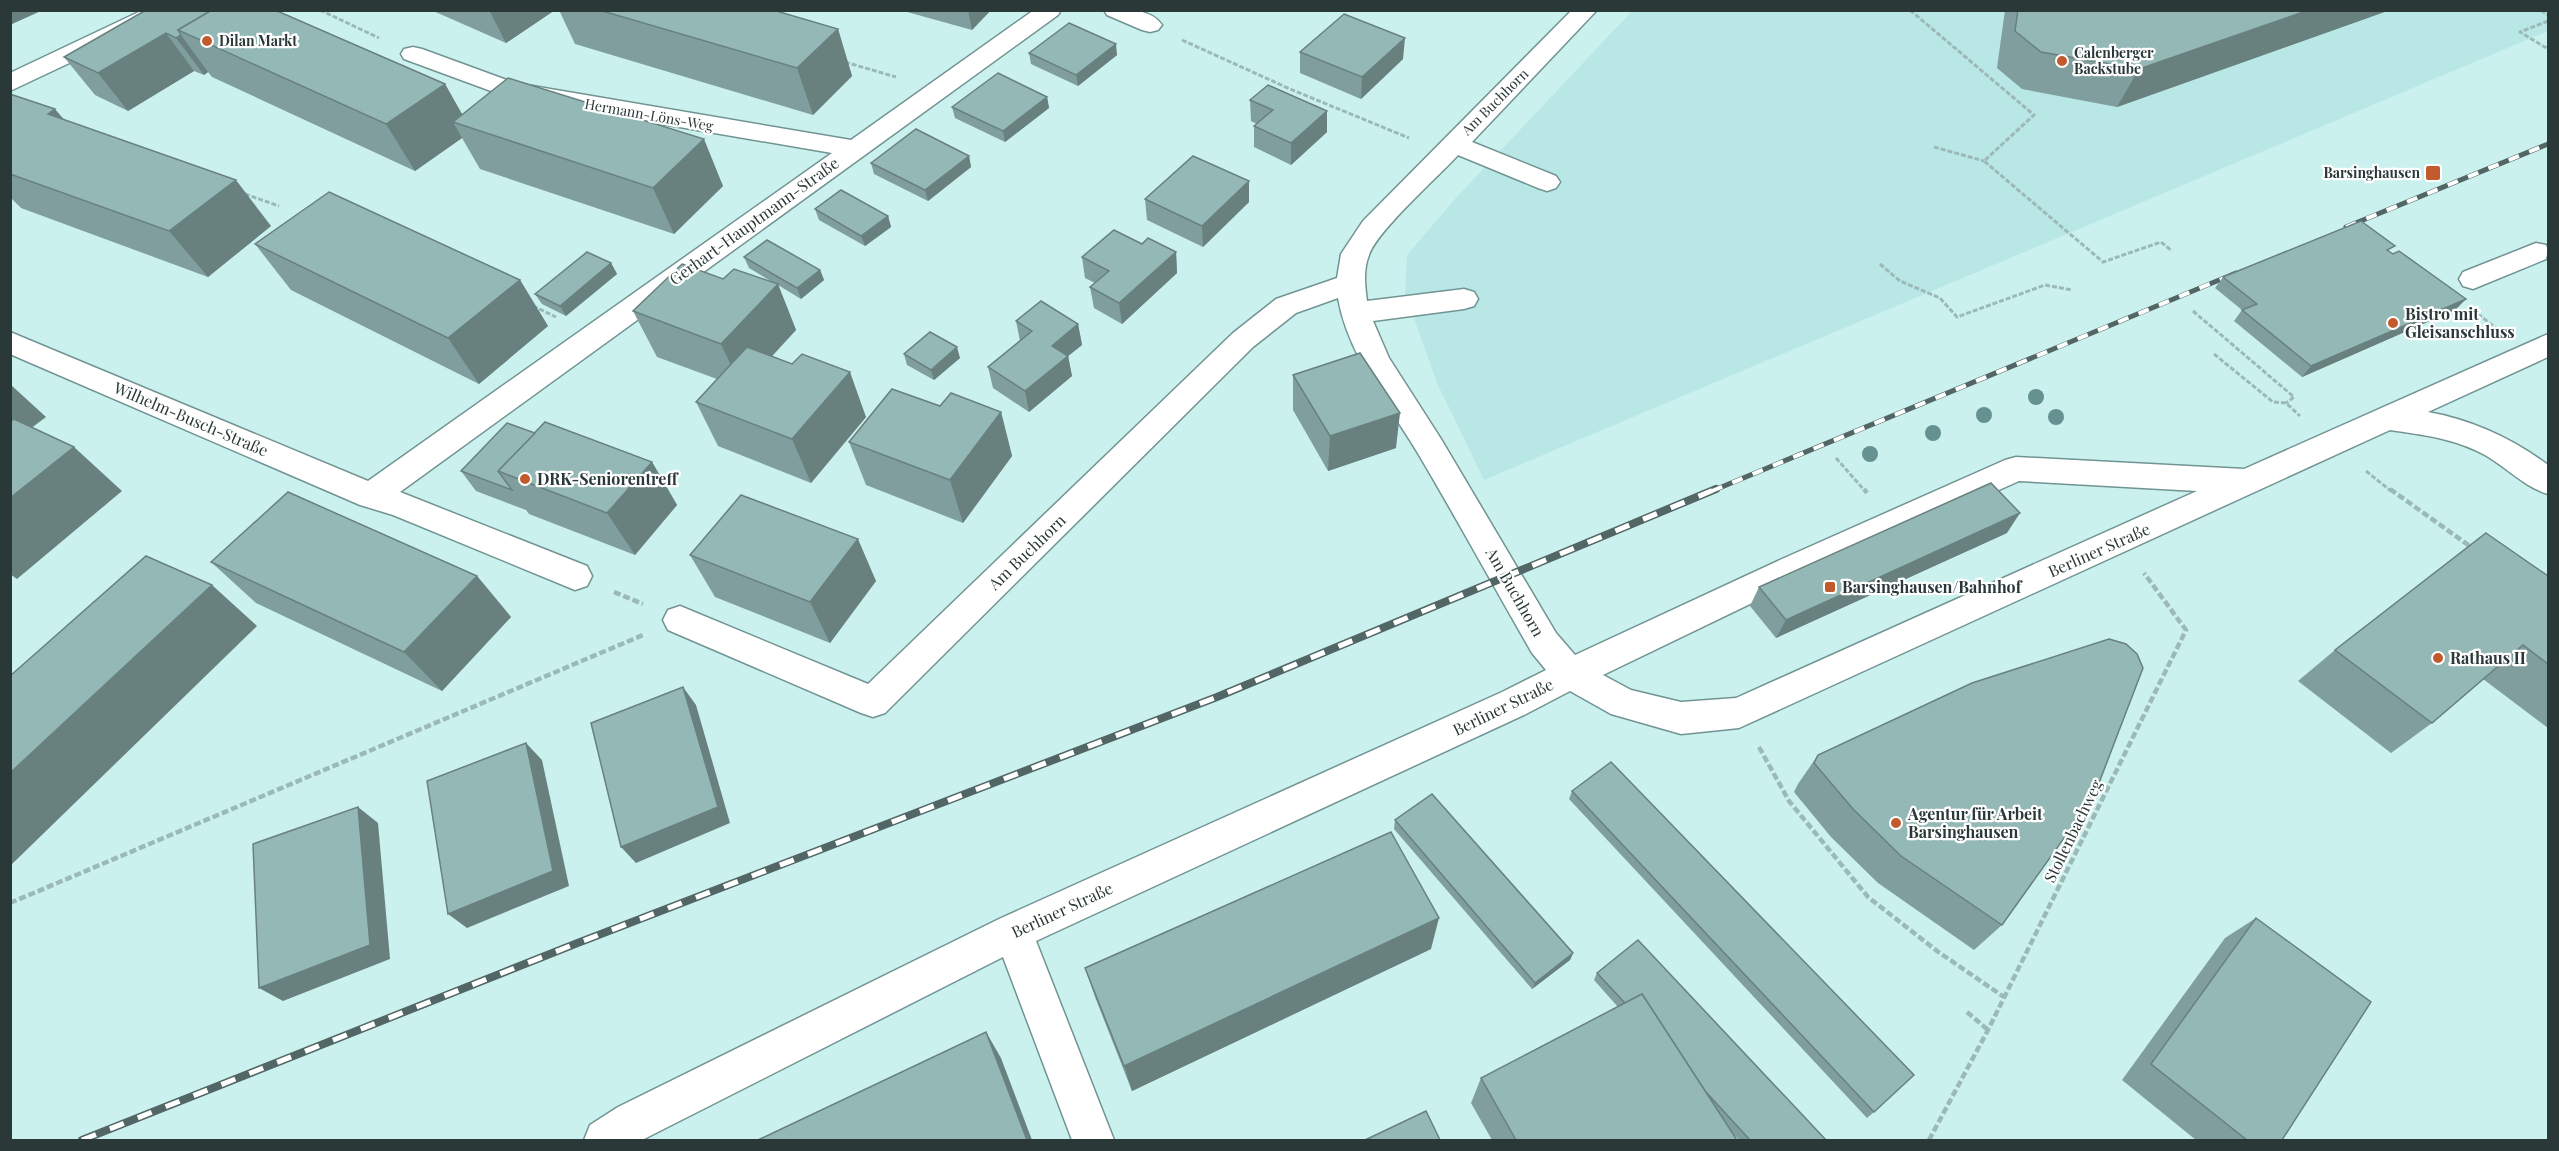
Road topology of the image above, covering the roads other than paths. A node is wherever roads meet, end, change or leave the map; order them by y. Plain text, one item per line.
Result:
1 (163, 10) edge
2 (1050, 10) edge
3 (1115, 10) edge
4 (1586, 10) edge
5 (1150, 26) road end
6 (413, 54) road end
7 (10, 83) edge
8 (1450, 148) junction
9 (855, 149) junction
10 (1547, 182) dead end
11 (2544, 254) edge
12 (2473, 279) dead end
13 (1352, 299) junction
14 (1464, 299) dead end
15 (10, 342) edge
16 (2548, 345) edge
17 (2389, 418) junction
18 (2248, 481) junction
19 (2548, 482) edge
20 (385, 500) junction
21 (575, 576) road end
22 (680, 620) road end
23 (1570, 674) junction
24 (1013, 932) junction
25 (605, 1140) edge
26 (1093, 1140) edge

1 - 7 street
2 - 9 street, Gerhart-Hauptmann-Straße
3 - 5 street
4 - 8 street, Am Buchhorn
6 - 9 street, Hermann-Löns-Weg
8 - 10 street
8 - 13 street, Am Buchhorn
9 - 20 street, Gerhart-Hauptmann-Straße
11 - 12 street
13 - 14 street
13 - 22 street, Am Buchhorn
13 - 23 street, Am Buchhorn
15 - 20 street, Wilhelm-Busch-Straße
16 - 17 street, Berliner Straße
17 - 18 street, Berliner Straße
17 - 19 street
18 - 23 street
18 - 23 street, Berliner Straße
20 - 21 street, Wilhelm-Busch-Straße
23 - 24 street, Berliner Straße
24 - 25 street, Berliner Straße
24 - 26 street

